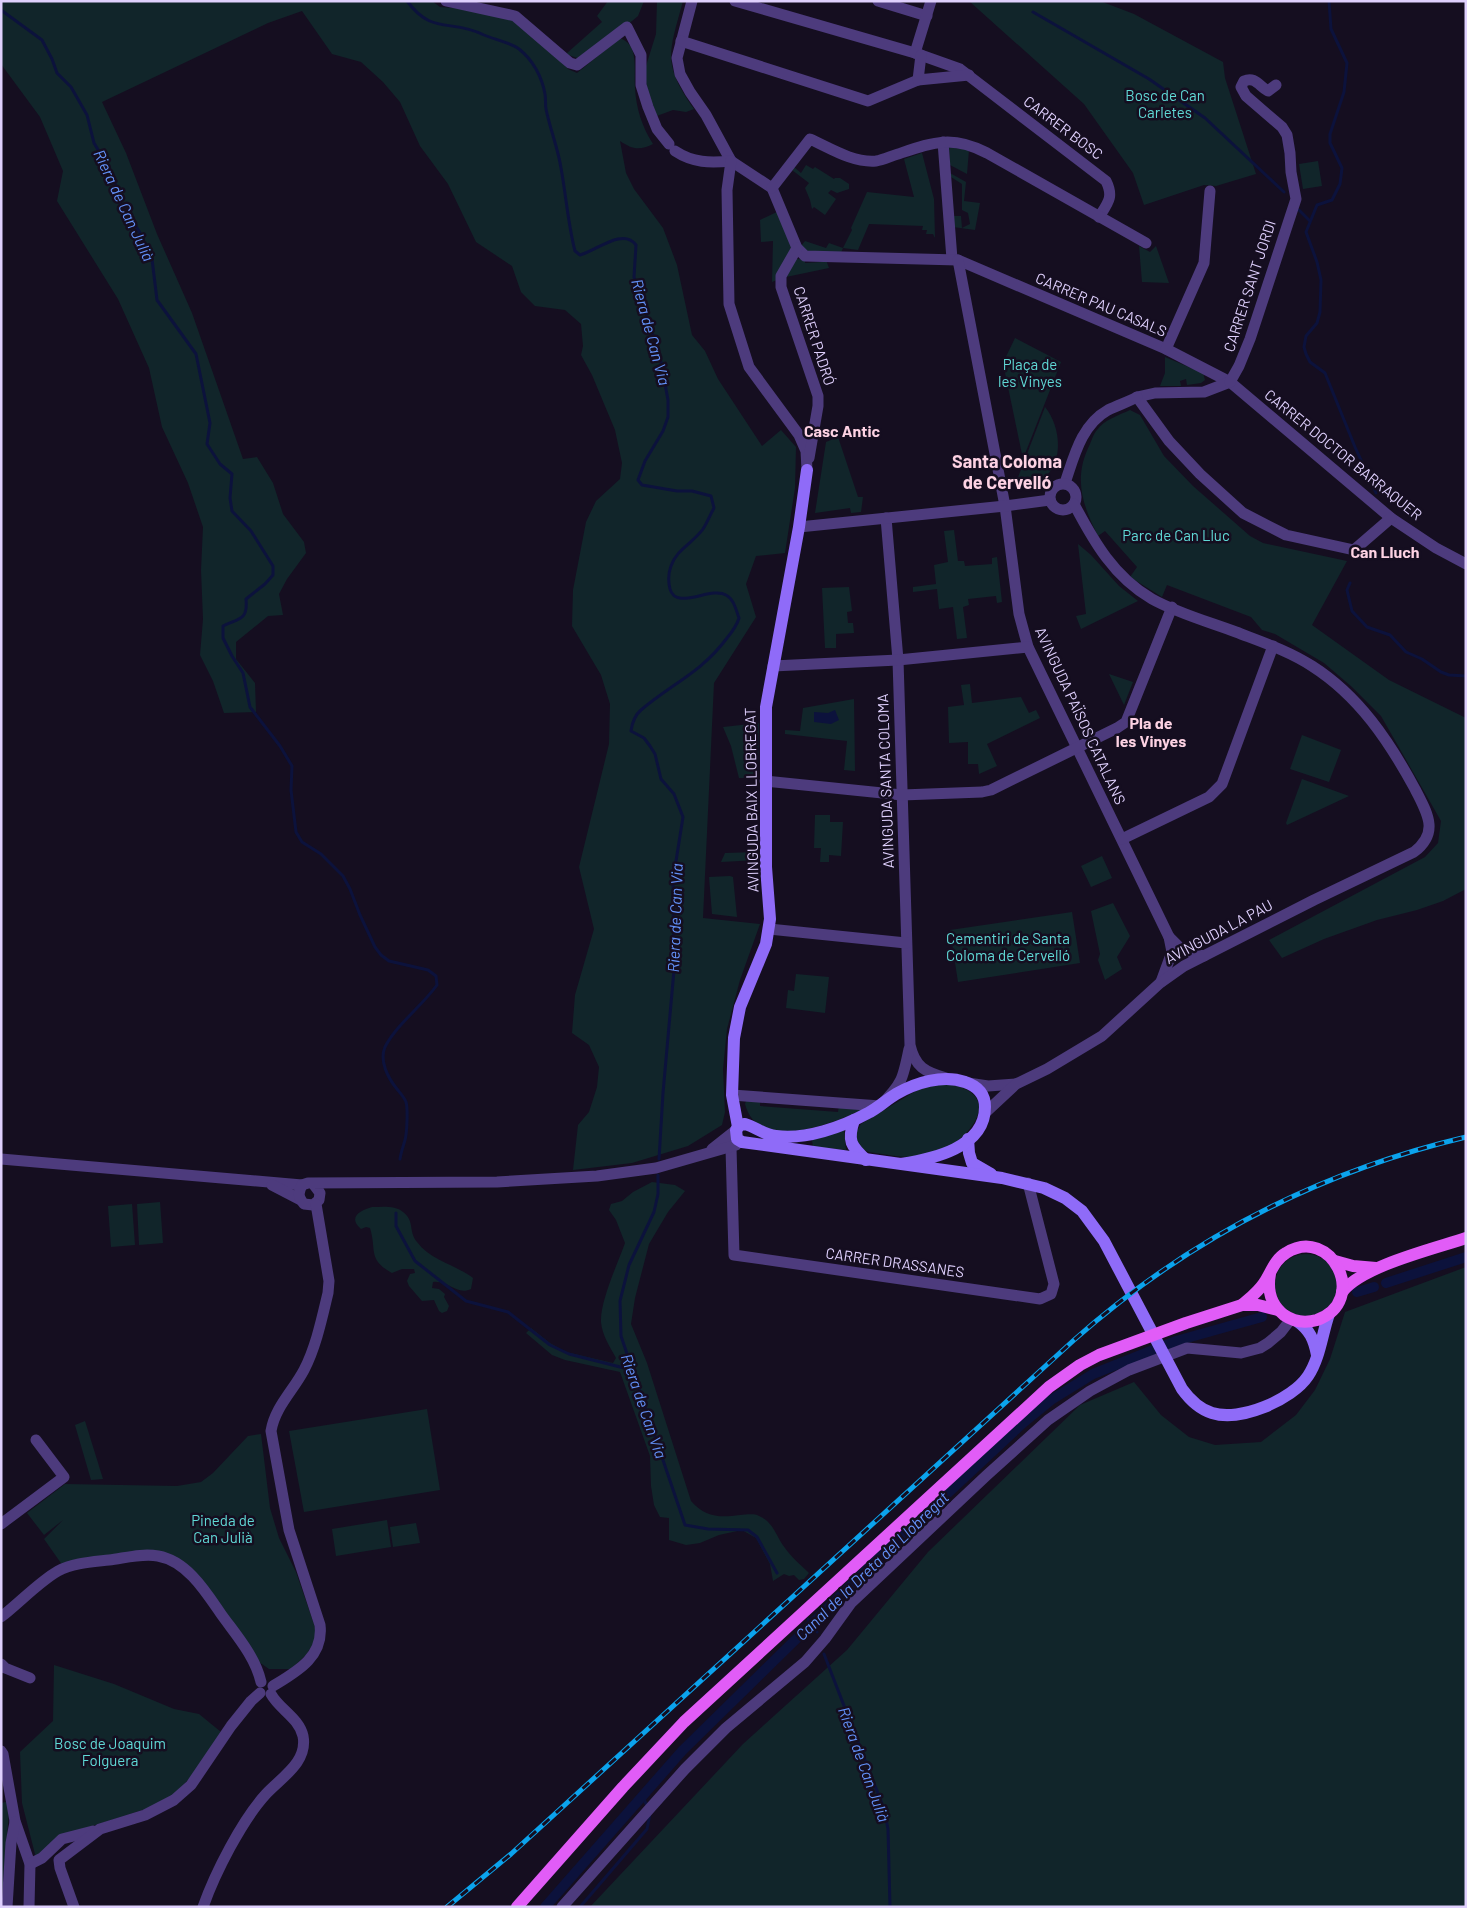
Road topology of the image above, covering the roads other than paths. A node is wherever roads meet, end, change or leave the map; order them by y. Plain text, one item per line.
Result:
1 (446, 1) edge
2 (692, 1) edge
3 (735, 1) edge
4 (878, 1) edge
5 (932, 1) edge
6 (927, 16) junction
7 (681, 42) junction
8 (918, 54) junction
9 (969, 75) junction
10 (918, 80) junction
11 (1276, 85) dead end
12 (944, 142) junction
13 (731, 161) junction
14 (772, 188) junction
15 (1210, 192) dead end
16 (1099, 217) junction
17 (795, 243) junction
18 (1146, 243) dead end
19 (953, 260) junction
20 (1166, 349) junction
21 (1230, 382) junction
22 (1137, 397) junction
23 (813, 432) junction
24 (799, 435) junction
25 (807, 470) junction
26 (1065, 484) junction
27 (1050, 500) junction
28 (1074, 504) junction
29 (1006, 506) junction
30 (886, 518) junction
31 (1391, 518) junction
32 (799, 527) junction
33 (1466, 564) edge
34 (1172, 607) junction
35 (1272, 646) junction
36 (1028, 647) junction
37 (898, 660) junction
38 (773, 666) junction
39 (1077, 748) junction
40 (765, 782) junction
41 (902, 795) junction
42 (1122, 839) junction
43 (769, 929) junction
44 (1169, 937) junction
45 (906, 943) junction
46 (1204, 956) junction
47 (1160, 983) junction
48 (910, 1044) junction
49 (946, 1079) junction
50 (967, 1083) junction
51 (1016, 1084) junction
52 (732, 1095) junction
53 (880, 1106) junction
54 (985, 1113) junction
55 (854, 1120) junction
56 (737, 1128) junction
57 (753, 1128) junction
58 (968, 1139) junction
59 (740, 1144) junction
60 (707, 1153) junction
61 (1, 1159) edge
62 (866, 1160) junction
63 (901, 1164) junction
64 (1000, 1178) junction
65 (266, 1182) junction
66 (347, 1183) junction
67 (1028, 1183) junction
68 (308, 1185) junction
69 (299, 1199) junction
70 (317, 1202) junction
71 (1466, 1238) edge
72 (1335, 1261) junction
73 (1376, 1268) junction
74 (1270, 1274) junction
75 (1342, 1292) junction
76 (1242, 1305) junction
77 (1278, 1310) junction
78 (1329, 1314) junction
79 (1294, 1320) junction
80 (1317, 1355) junction
81 (36, 1440) dead end
82 (1, 1524) edge
83 (1, 1617) edge
84 (1, 1664) edge
85 (30, 1678) dead end
86 (266, 1689) junction
87 (1, 1751) edge
88 (16, 1821) junction
89 (100, 1829) junction
90 (30, 1864) junction
91 (6, 1907) edge
92 (29, 1907) edge
93 (74, 1907) edge
94 (203, 1907) edge
95 (517, 1907) edge
96 (562, 1907) edge

1 - 13 street
2 - 7 street
3 - 8 street
4 - 6 street
5 - 6 street
6 - 8 street
7 - 10 street
7 - 13 street
8 - 9 street, CARRER BOSC
8 - 10 street
9 - 10 street
9 - 16 street, CARRER BOSC
11 - 21 street, CARRER SANT JORDI
12 - 14 street
12 - 16 street
12 - 19 street, AVINGUDA PAÏSOS CATALANS
13 - 14 street
13 - 24 street
14 - 17 street
15 - 20 street
16 - 18 street
17 - 19 street, CARRER PAU CASALS
17 - 23 street, CARRER PADRÓ
19 - 20 street, CARRER PAU CASALS
19 - 29 street, AVINGUDA PAÏSOS CATALANS
20 - 21 street, CARRER PAU CASALS
21 - 22 street
21 - 31 street, CARRER DOCTOR BARRAQUER
22 - 26 street
22 - 31 street
23 - 24 street
23 - 25 street, CARRER PADRÓ
24 - 25 street
25 - 32 street, AVINGUDA BAIX LLOBREGAT
26 - 27 street
26 - 28 street
27 - 28 street
27 - 29 street
28 - 34 street
29 - 30 street
29 - 36 street, AVINGUDA PAÏSOS CATALANS
30 - 32 street
30 - 37 street, AVINGUDA SANTA COLOMA
31 - 33 street, CARRER DOCTOR BARRAQUER
32 - 38 street, AVINGUDA BAIX LLOBREGAT
34 - 35 street
34 - 39 street
35 - 42 street
35 - 46 street, AVINGUDA LA PAU
36 - 37 street
36 - 39 street, AVINGUDA PAÏSOS CATALANS
37 - 38 street
37 - 41 street, AVINGUDA SANTA COLOMA
38 - 40 street, AVINGUDA BAIX LLOBREGAT
39 - 41 street
39 - 42 street, AVINGUDA PAÏSOS CATALANS
40 - 41 street
40 - 43 street, AVINGUDA BAIX LLOBREGAT
41 - 45 street, AVINGUDA SANTA COLOMA
42 - 44 street, AVINGUDA PAÏSOS CATALANS
43 - 45 street
43 - 52 street, AVINGUDA BAIX LLOBREGAT
44 - 46 street, AVINGUDA PAÏSOS CATALANS
44 - 47 street, AVINGUDA PAÏSOS CATALANS
45 - 48 street, AVINGUDA SANTA COLOMA
46 - 47 street, AVINGUDA LA PAU
47 - 51 street, AVINGUDA LA PAU
48 - 49 street, AVINGUDA SANTA COLOMA
48 - 53 street, AVINGUDA SANTA COLOMA
49 - 50 street
49 - 53 street
50 - 51 street
50 - 54 street
51 - 54 street, AVINGUDA LA PAU
52 - 53 street
52 - 56 street, AVINGUDA BAIX LLOBREGAT
53 - 55 street
54 - 58 street, AVINGUDA LA PAU
55 - 57 street
55 - 62 street
56 - 57 street
56 - 59 street, AVINGUDA BAIX LLOBREGAT
56 - 60 street
57 - 59 street
58 - 63 street
58 - 64 street
59 - 60 street
59 - 62 street
59 - 67 street, CARRER DRASSANES
60 - 66 street
61 - 65 street
62 - 63 street
63 - 64 street
64 - 67 street
65 - 68 street
65 - 69 street
66 - 68 street
66 - 70 street
67 - 80 street
68 - 69 street
68 - 70 street
69 - 70 street
70 - 86 street
71 - 73 main road
72 - 73 main road
72 - 74 main road
72 - 75 main road
73 - 75 main road
74 - 76 main road
74 - 77 main road
75 - 78 main road
76 - 77 main road
76 - 95 main road
77 - 79 main road
78 - 79 main road
78 - 80 street
79 - 80 street
79 - 96 street
81 - 82 street
83 - 86 street
84 - 85 street
86 - 89 street
86 - 94 street
87 - 88 street
88 - 90 street
88 - 91 street
89 - 90 street
89 - 93 street
90 - 92 street

